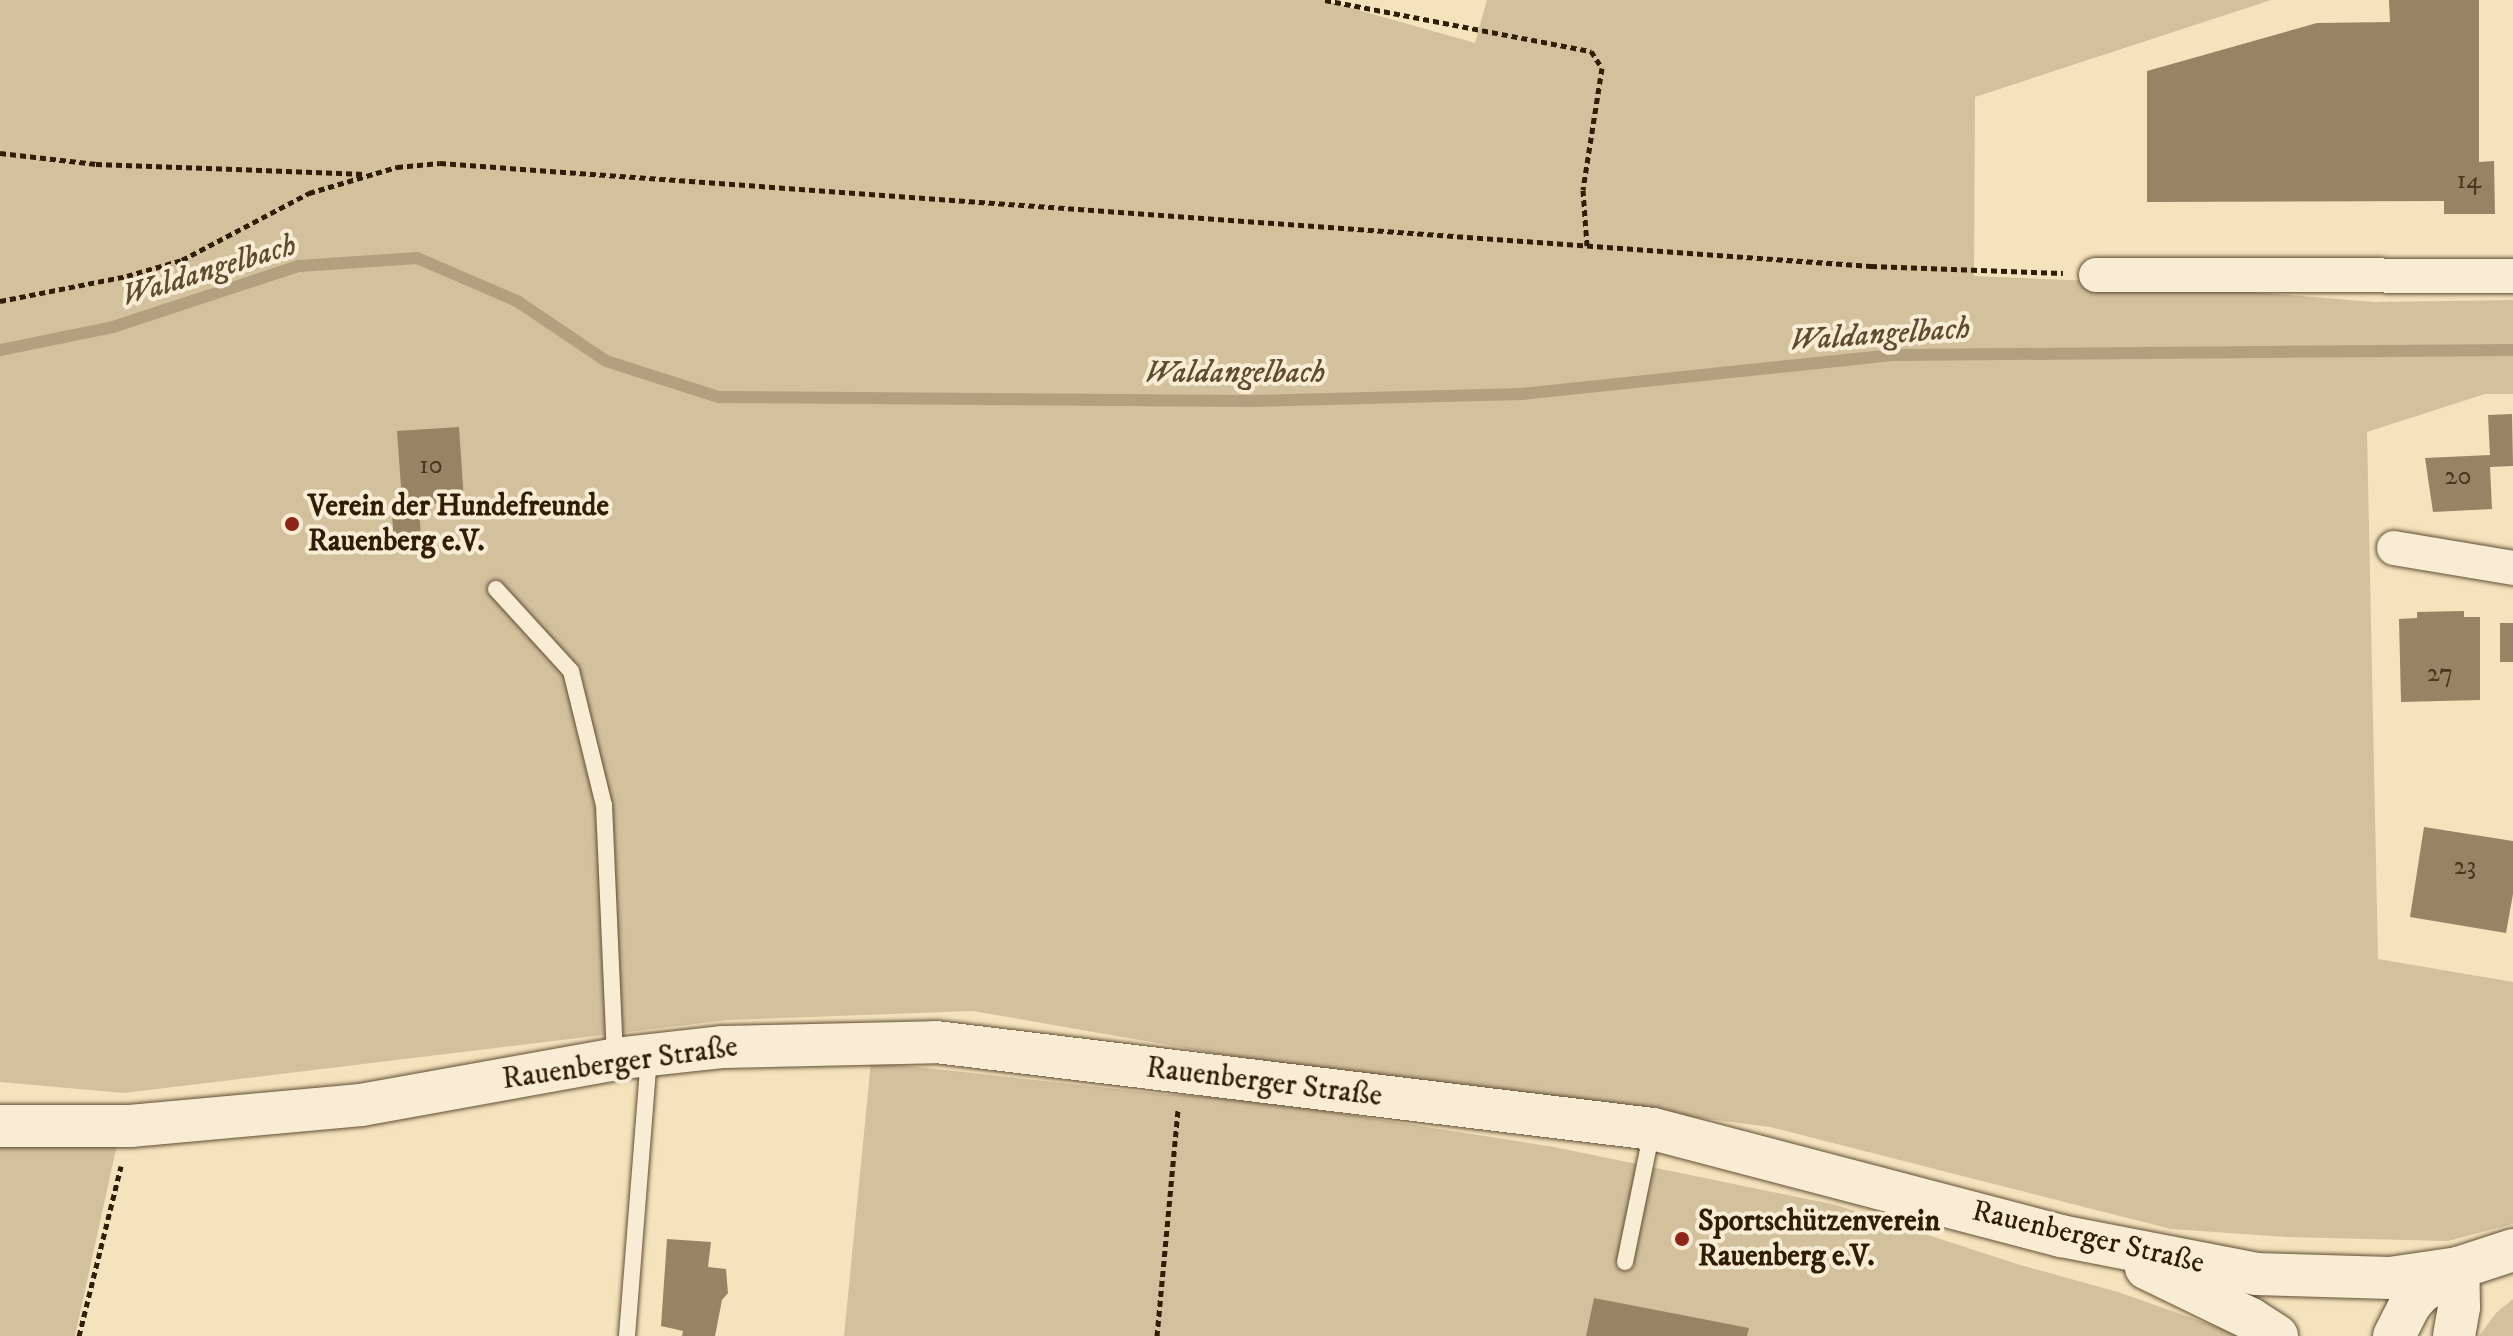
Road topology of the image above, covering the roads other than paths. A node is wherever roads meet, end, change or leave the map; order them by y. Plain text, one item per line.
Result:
1 (2096, 275) road end
2 (2513, 276) edge
3 (2394, 548) dead end
4 (2513, 568) edge
5 (496, 589) dead end
6 (632, 1057) junction
7 (0, 1126) edge
8 (1653, 1129) junction
9 (2098, 1245) junction
10 (2513, 1250) edge
11 (1625, 1262) dead end
12 (2458, 1268) junction
13 (627, 1336) edge
14 (2277, 1336) edge
15 (2394, 1336) edge
16 (2454, 1336) edge

1 - 2 street
3 - 4 street
5 - 6 lane
6 - 7 street, Rauenberger Straße
6 - 8 street, Rauenberger Straße
6 - 13 lane
8 - 9 street, Rauenberger Straße
8 - 11 lane
9 - 12 street, Rauenberger Straße
9 - 14 street
10 - 12 street, Rauenberger Straße
12 - 15 street
12 - 16 street

